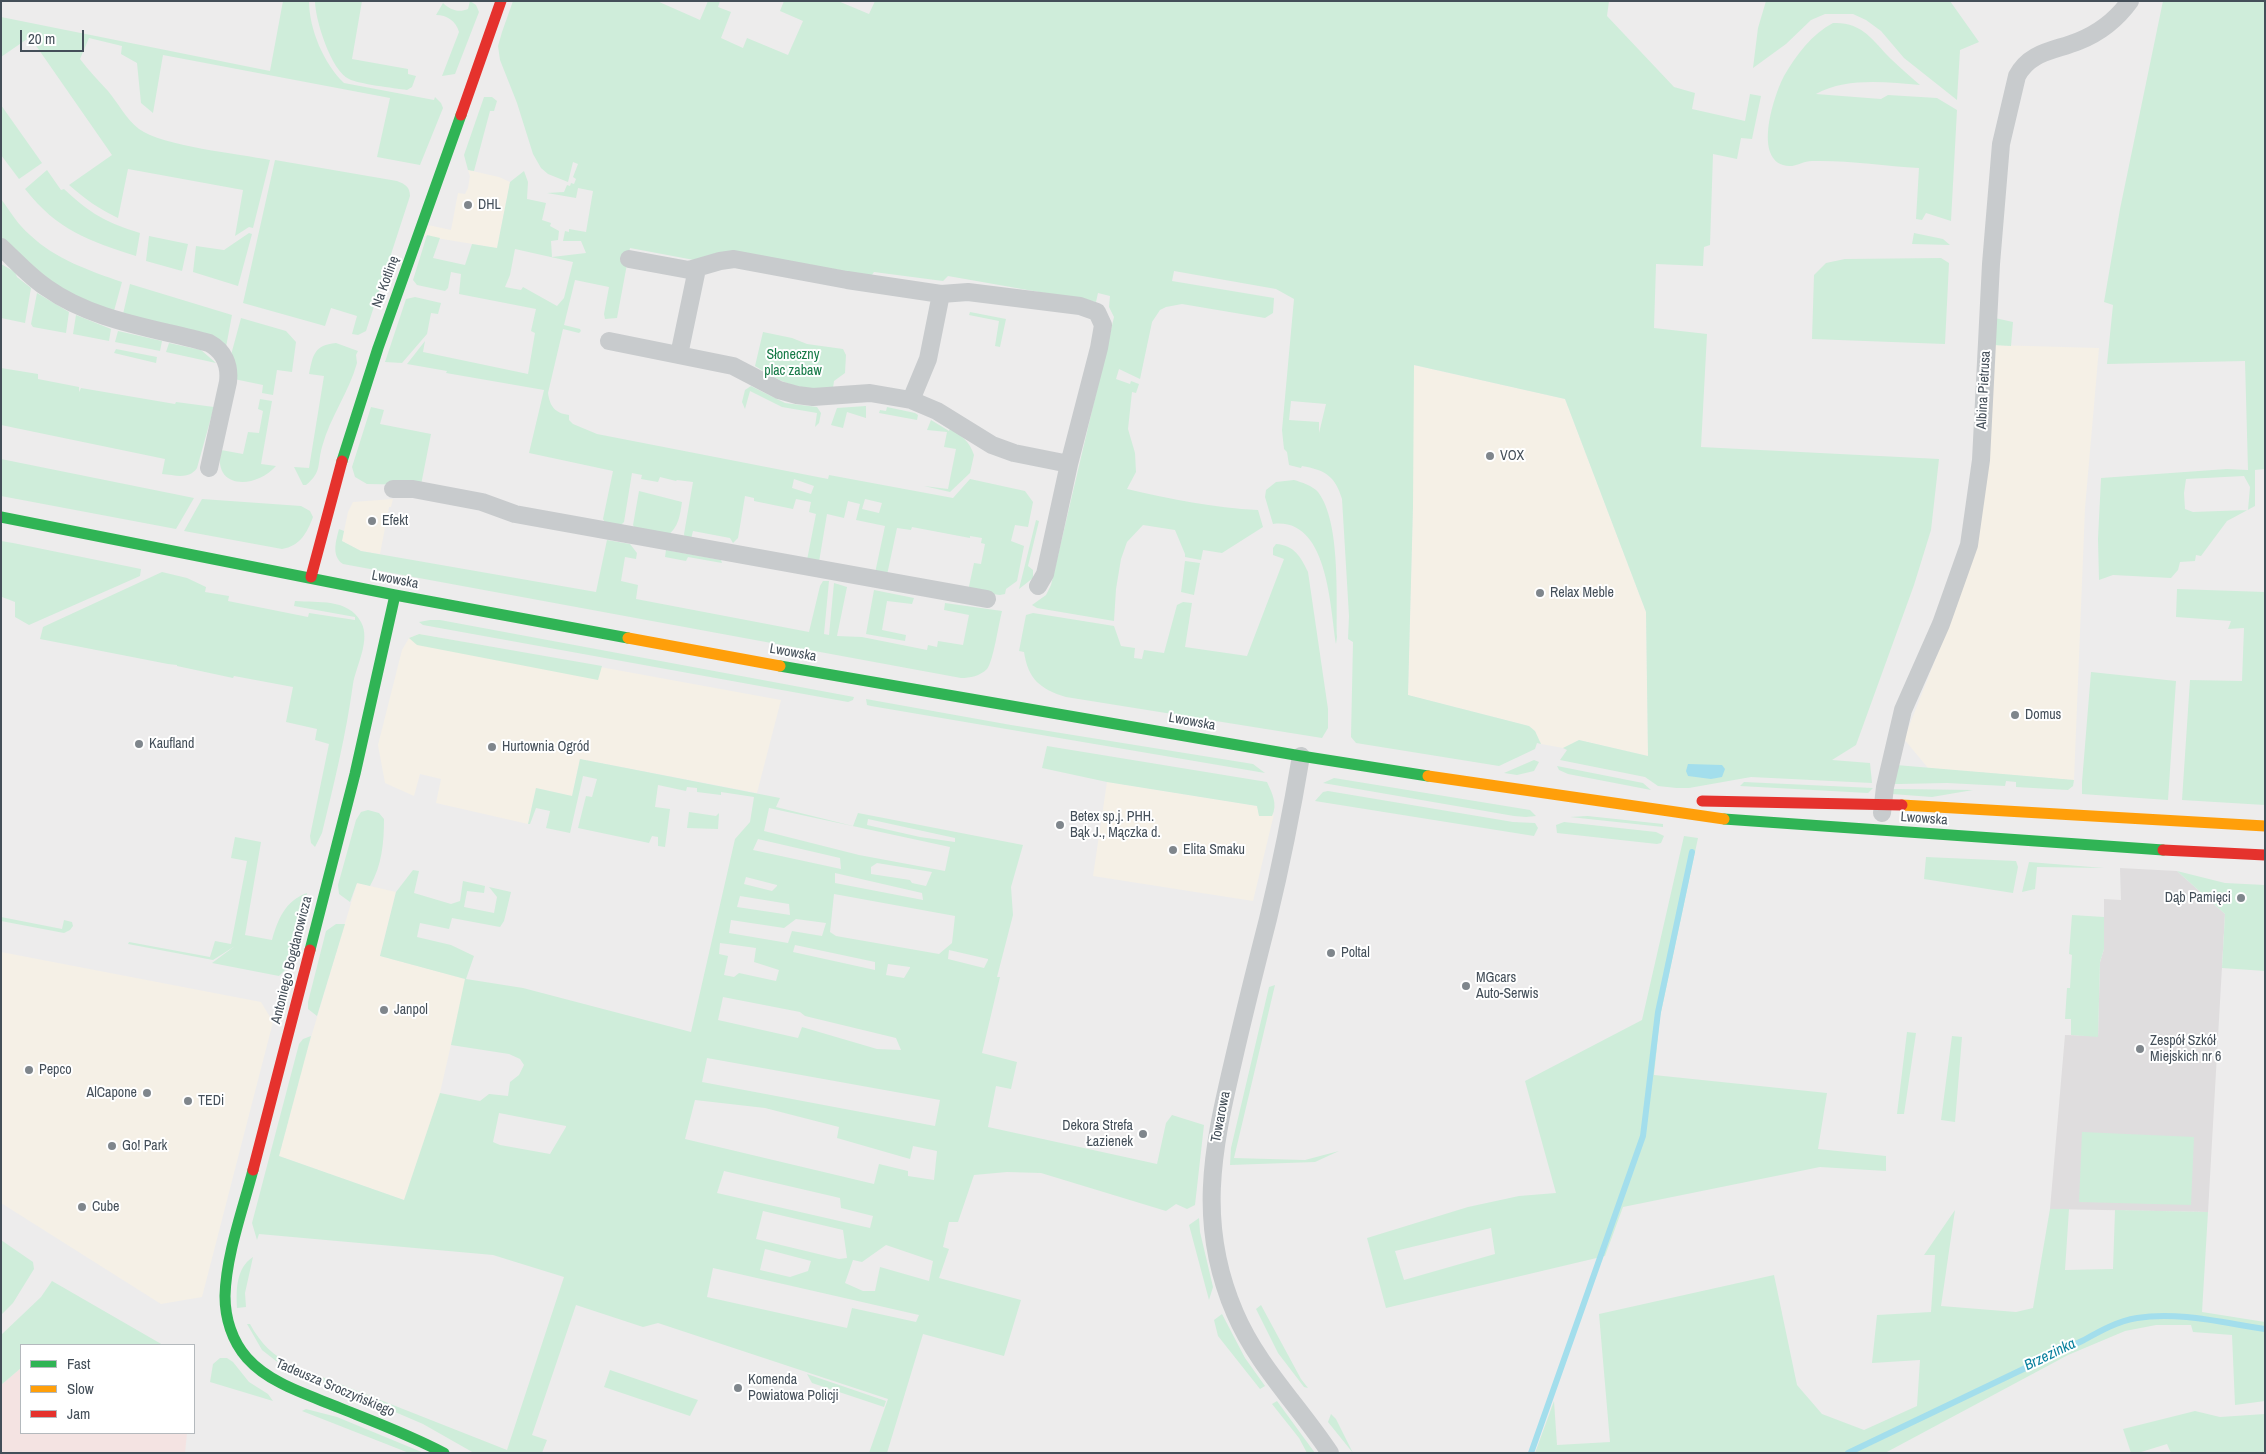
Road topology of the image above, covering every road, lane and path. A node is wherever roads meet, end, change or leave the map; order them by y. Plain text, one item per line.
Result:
1 (501, 1) edge
2 (2130, 1) edge
3 (1, 247) edge
4 (629, 259) dead end
5 (697, 269) junction
6 (941, 294) junction
7 (609, 341) dead end
8 (679, 355) junction
9 (912, 400) junction
10 (1069, 464) junction
11 (209, 468) dead end
12 (393, 489) dead end
13 (1, 517) edge
14 (311, 578) junction
15 (1038, 586) dead end
16 (395, 595) junction
17 (987, 600) dead end
18 (1301, 756) junction
19 (1583, 800) junction
20 (1677, 801) dead end
21 (1694, 801) dead end
22 (1883, 804) junction
23 (2265, 826) edge
24 (1882, 831) junction
25 (2265, 856) edge
26 (231, 1332) joint
27 (444, 1453) edge
28 (1330, 1453) edge

1 - 14 main road, Na Kotlinę
2 - 22 street, Albina Pietrusa
3 - 11 street
4 - 5 street
5 - 6 street
5 - 8 street
6 - 9 street
6 - 10 street
7 - 8 street
8 - 9 street
9 - 10 street
10 - 15 street
12 - 17 street
13 - 14 main road, Lwowska
14 - 16 main road, Lwowska
16 - 18 main road, Lwowska
16 - 26 main road, Antoniego Bogdanowicza
18 - 19 main road, Lwowska
18 - 28 street, Towarowa
19 - 20 main road, Lwowska
19 - 24 main road, Lwowska
21 - 22 main road, Lwowska
22 - 23 main road, Lwowska
22 - 24 street, Albina Pietrusa
24 - 25 main road, Lwowska
26 - 27 main road, Tadeusza Sroczyńskiego

